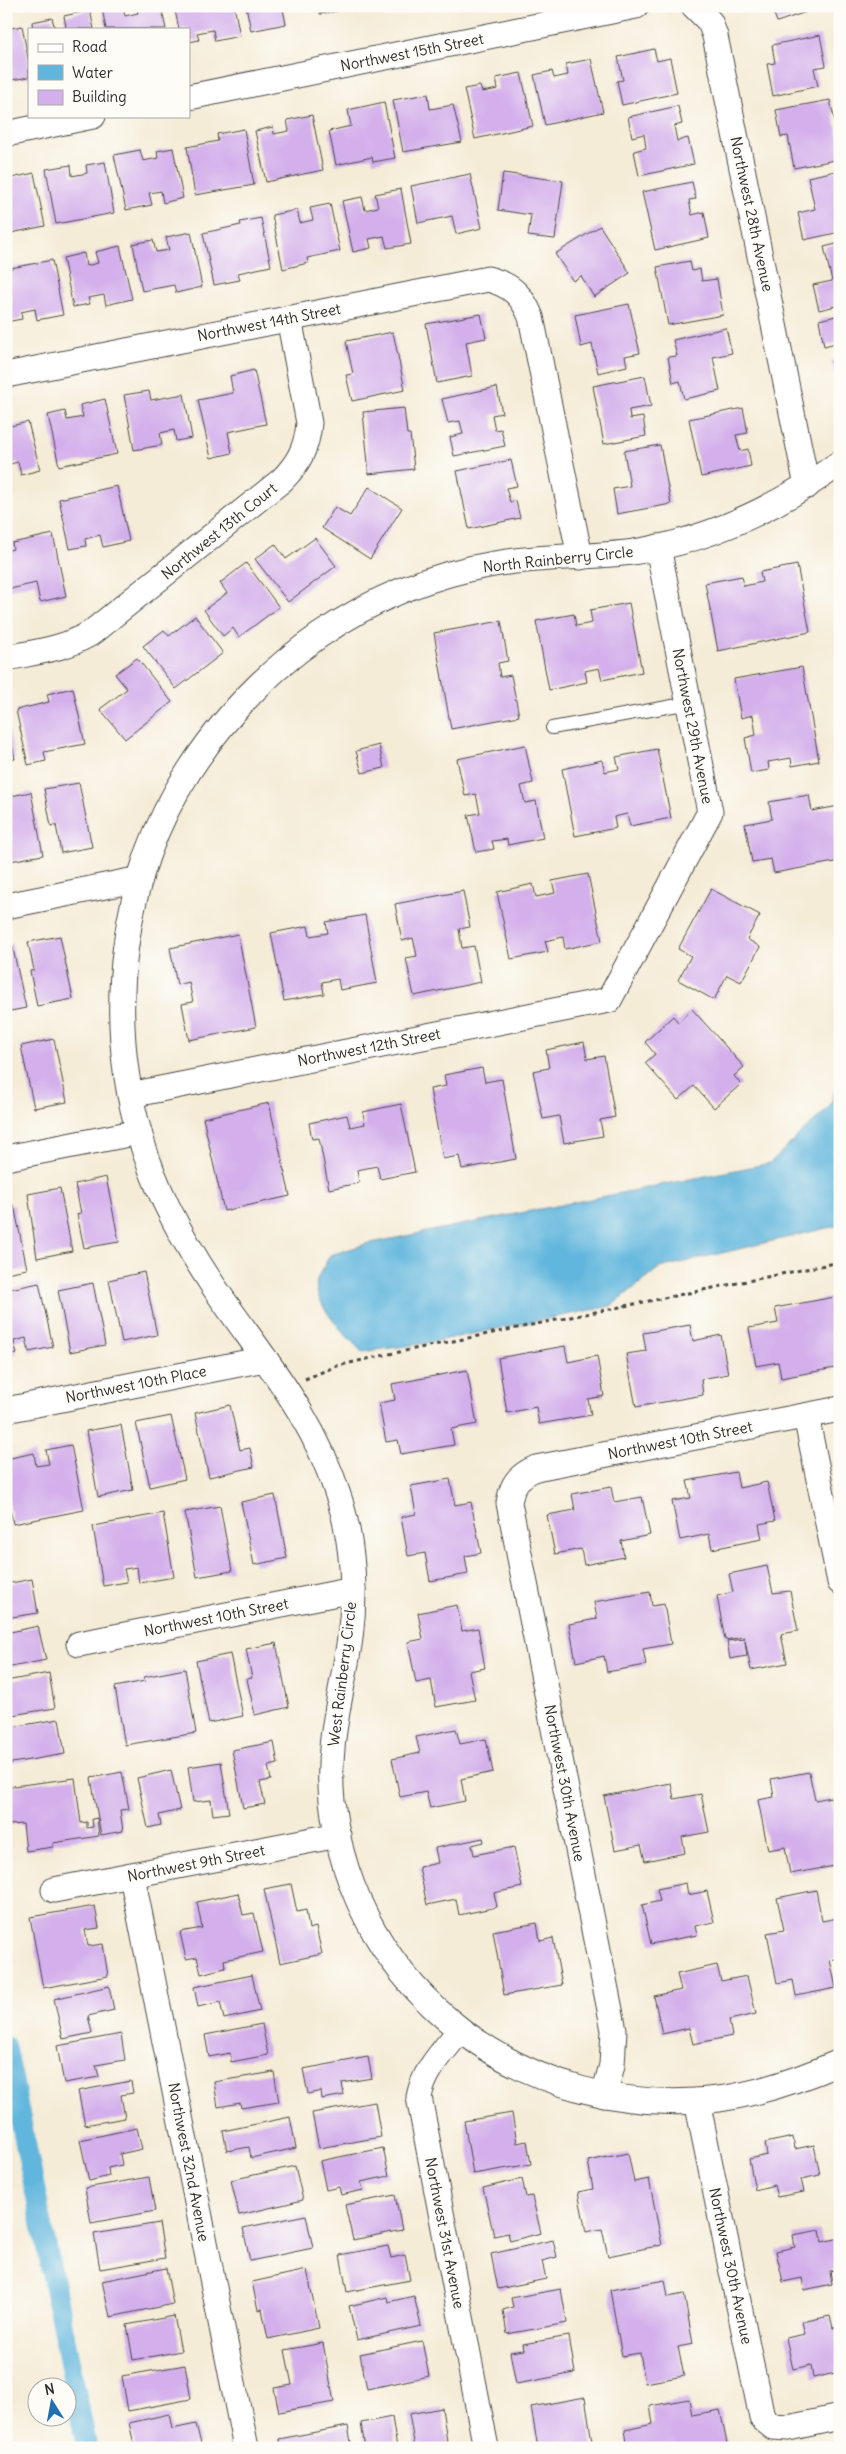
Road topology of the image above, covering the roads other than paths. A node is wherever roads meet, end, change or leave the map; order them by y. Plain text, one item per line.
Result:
1 (636, 6) edge
2 (697, 8) edge
3 (190, 97) edge
4 (82, 118) edge
5 (6, 134) edge
6 (288, 318) junction
7 (6, 375) edge
8 (840, 462) edge
9 (807, 486) junction
10 (658, 548) junction
11 (580, 557) junction
12 (6, 658) edge
13 (689, 704) junction
14 (552, 728) dead end
15 (140, 879) junction
16 (6, 906) edge
17 (609, 1000) joint
18 (130, 1095) junction
19 (138, 1132) junction
20 (6, 1158) edge
21 (265, 1359) junction
22 (840, 1409) edge
23 (6, 1410) edge
24 (806, 1416) junction
25 (521, 1475) joint
26 (840, 1582) edge
27 (353, 1590) junction
28 (79, 1644) dead end
29 (338, 1836) junction
30 (132, 1876) junction
31 (54, 1890) dead end
32 (460, 2030) junction
33 (840, 2062) edge
34 (604, 2095) junction
35 (697, 2100) junction
36 (840, 2417) edge
37 (246, 2448) edge
38 (486, 2448) edge

1 - 3 street, Northwest 15th Street
2 - 9 street, Northwest 28th Avenue
4 - 5 street
6 - 7 street, Northwest 14th Street
6 - 11 street, Northwest 14th Street
6 - 12 street, Northwest 13th Court
8 - 9 street, North Rainberry Circle
9 - 10 street, North Rainberry Circle
10 - 11 street, North Rainberry Circle
10 - 13 street, Northwest 29th Avenue
11 - 15 street, North Rainberry Circle
13 - 14 lane
13 - 17 street, Northwest 29th Avenue
15 - 16 street
15 - 18 street, North Rainberry Circle
17 - 18 street, Northwest 12th Street
18 - 19 street, North Rainberry Circle
19 - 20 street
19 - 21 street, North Rainberry Circle
21 - 23 street, Northwest 10th Place
21 - 27 street, West Rainberry Circle
22 - 24 street, Northwest 10th Street
24 - 25 street, Northwest 10th Street
24 - 26 street
25 - 34 street, Northwest 30th Avenue
27 - 28 street, Northwest 10th Street
27 - 29 street, West Rainberry Circle
29 - 30 street, Northwest 9th Street
29 - 32 street, West Rainberry Circle
30 - 31 street, Northwest 9th Street
30 - 37 street, Northwest 32nd Avenue
32 - 34 street, West Rainberry Circle
32 - 38 street, Northwest 31st Avenue
33 - 35 street, West Rainberry Circle
34 - 35 street, West Rainberry Circle
35 - 36 street, Northwest 30th Avenue

